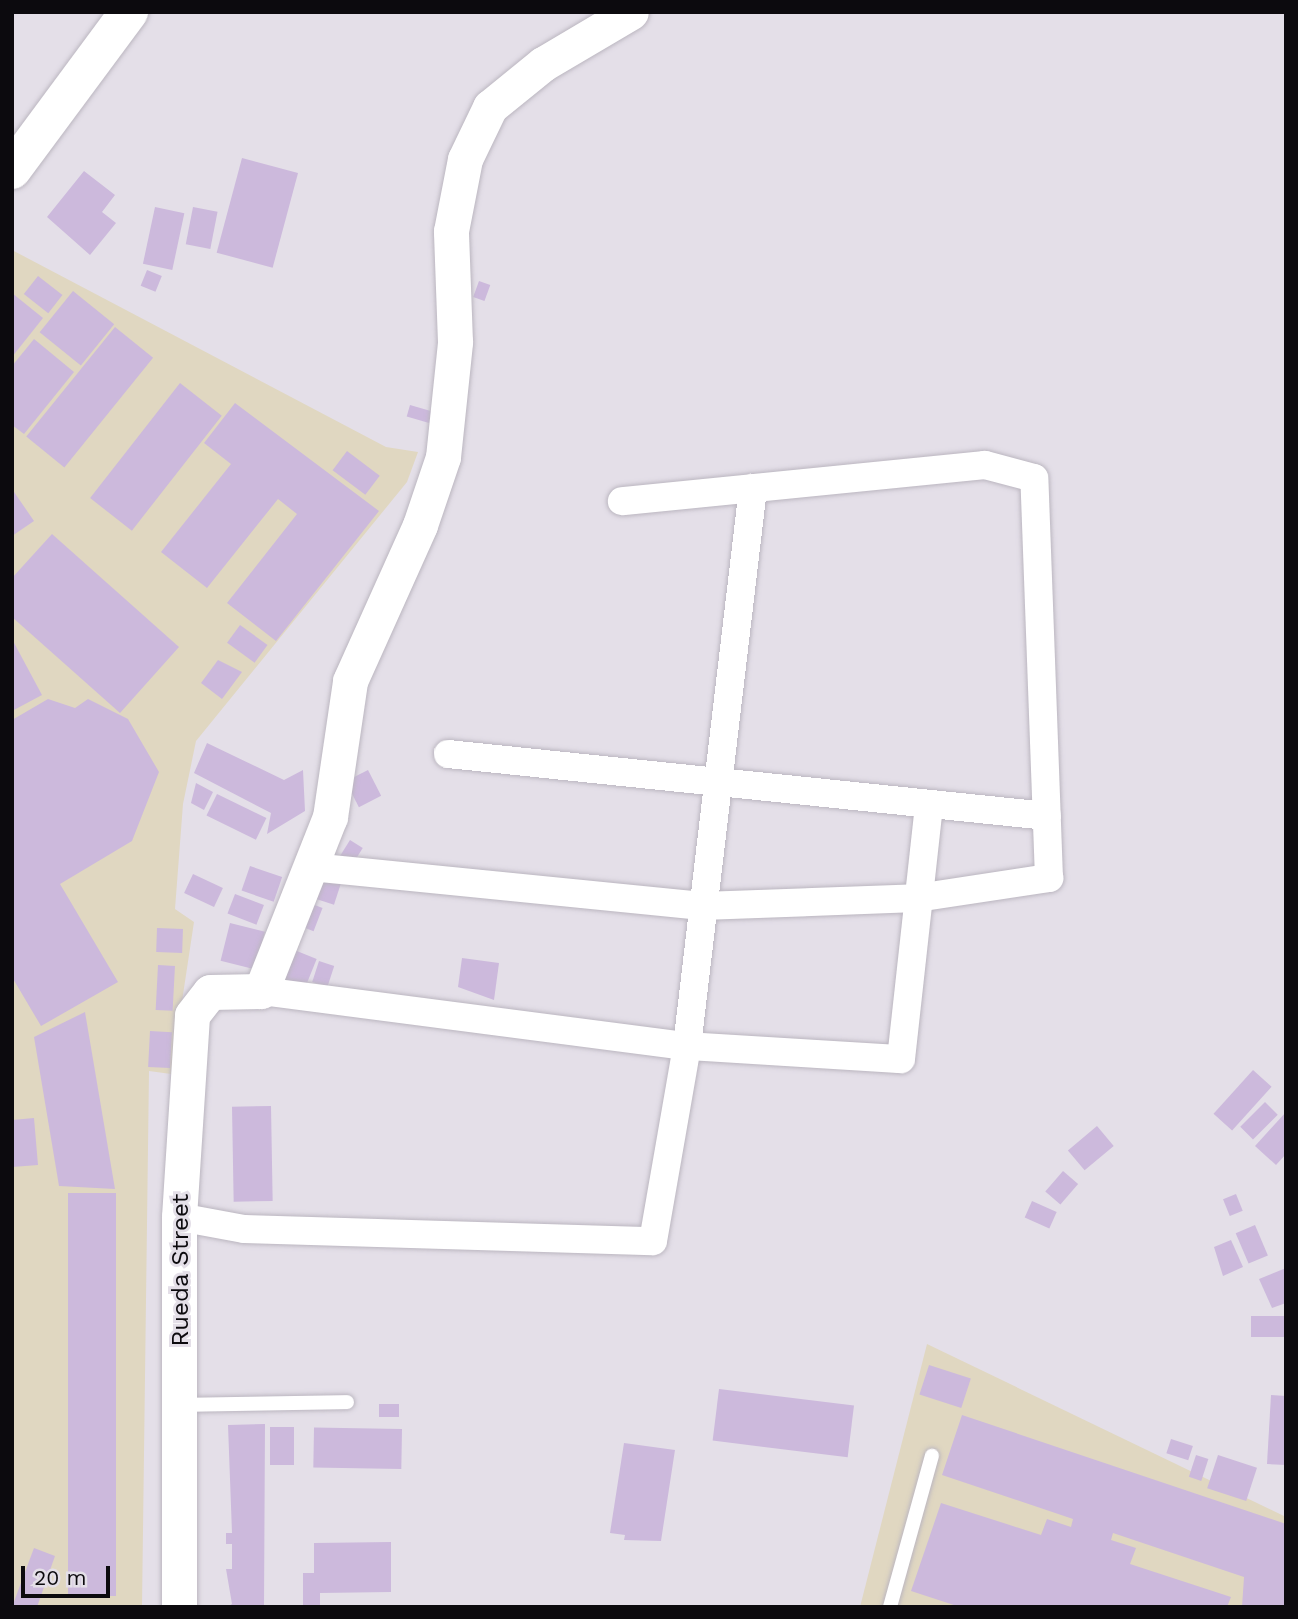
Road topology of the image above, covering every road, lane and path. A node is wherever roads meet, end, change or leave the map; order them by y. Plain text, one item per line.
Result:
1 (129, 12) edge
2 (631, 12) edge
3 (12, 170) edge
4 (753, 488) junction
5 (622, 501) dead end
6 (449, 754) dead end
7 (715, 783) junction
8 (929, 807) junction
9 (1047, 816) junction
10 (312, 867) junction
11 (917, 898) junction
12 (702, 906) junction
13 (261, 991) junction
14 (687, 1046) junction
15 (179, 1217) junction
16 (346, 1402) dead end
17 (183, 1405) junction
18 (932, 1455) dead end
19 (179, 1607) edge
20 (890, 1607) edge

1 - 3 main road
2 - 10 street
4 - 5 street
4 - 7 street
4 - 9 street
6 - 7 street
7 - 8 street
7 - 12 street
8 - 9 street
8 - 11 street
9 - 11 street
10 - 12 street
10 - 13 street
11 - 12 street
11 - 14 street
12 - 14 street
13 - 14 street
13 - 15 street, Rueda Street
14 - 15 street
15 - 17 street, Rueda Street
16 - 17 lane
17 - 19 street, Rueda Street
18 - 20 lane

